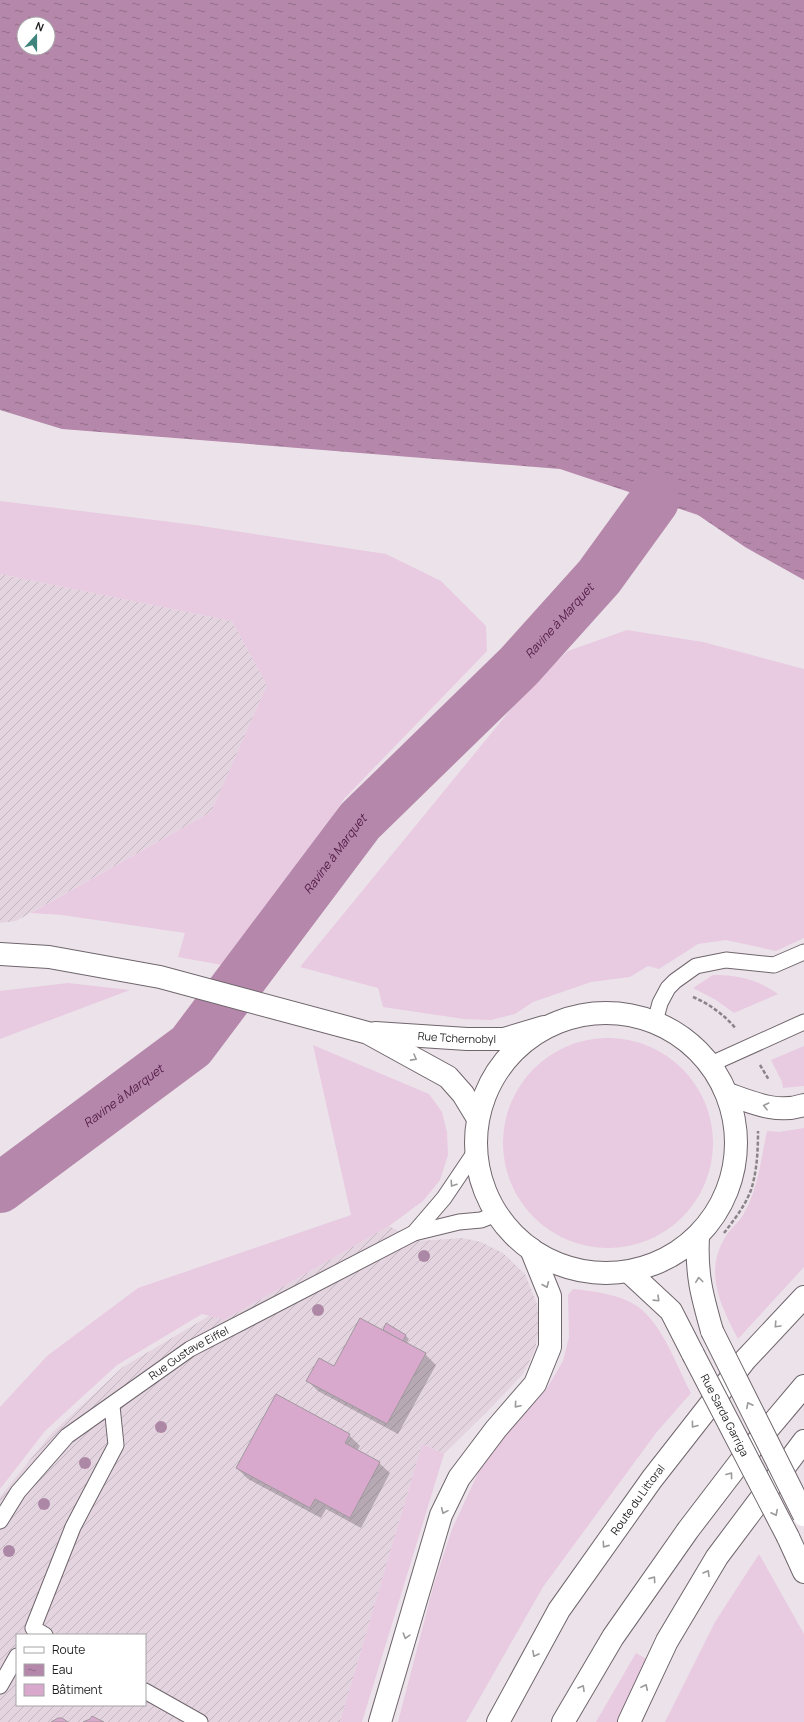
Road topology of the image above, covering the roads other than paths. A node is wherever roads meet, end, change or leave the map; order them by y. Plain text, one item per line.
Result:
1 (804, 952) edge
2 (0, 954) edge
3 (655, 1022) junction
4 (804, 1022) edge
5 (544, 1027) junction
6 (368, 1033) junction
7 (711, 1064) junction
8 (728, 1094) junction
9 (804, 1105) edge
10 (477, 1117) junction
11 (475, 1152) junction
12 (496, 1214) junction
13 (414, 1233) junction
14 (698, 1237) junction
15 (531, 1249) junction
16 (629, 1272) junction
17 (804, 1297) edge
18 (804, 1386) edge
19 (112, 1406) junction
20 (804, 1441) edge
21 (804, 1515) edge
22 (0, 1521) edge
23 (804, 1572) edge
24 (36, 1633) edge
25 (16, 1658) edge
26 (0, 1686) edge
27 (146, 1692) edge
28 (200, 1722) edge
29 (380, 1722) edge
30 (498, 1722) edge
31 (563, 1722) edge
32 (629, 1722) edge

1 - 3 lane
2 - 6 main road
3 - 5 main road
3 - 7 main road
4 - 7 lane
5 - 6 main road, Rue Tchernobyl
5 - 10 main road
6 -> 10 main road
7 - 8 main road
9 -> 8 main road
8 - 14 main road
10 - 11 main road
11 - 12 main road
11 -> 13 lane, Rue Gustave Eiffel
12 - 13 lane, Rue Gustave Eiffel
12 - 15 main road
13 - 19 lane, Rue Gustave Eiffel
14 - 16 main road
21 -> 14 main road, bridge
15 - 16 main road
15 -> 29 main road
16 -> 23 main road, Rue Sarda Garriga, bridge
17 -> 30 main road, Route du Littoral
31 -> 18 main road
19 - 22 lane, Rue Gustave Eiffel
19 - 24 lane
32 -> 20 main road
25 - 26 lane
27 - 28 lane

